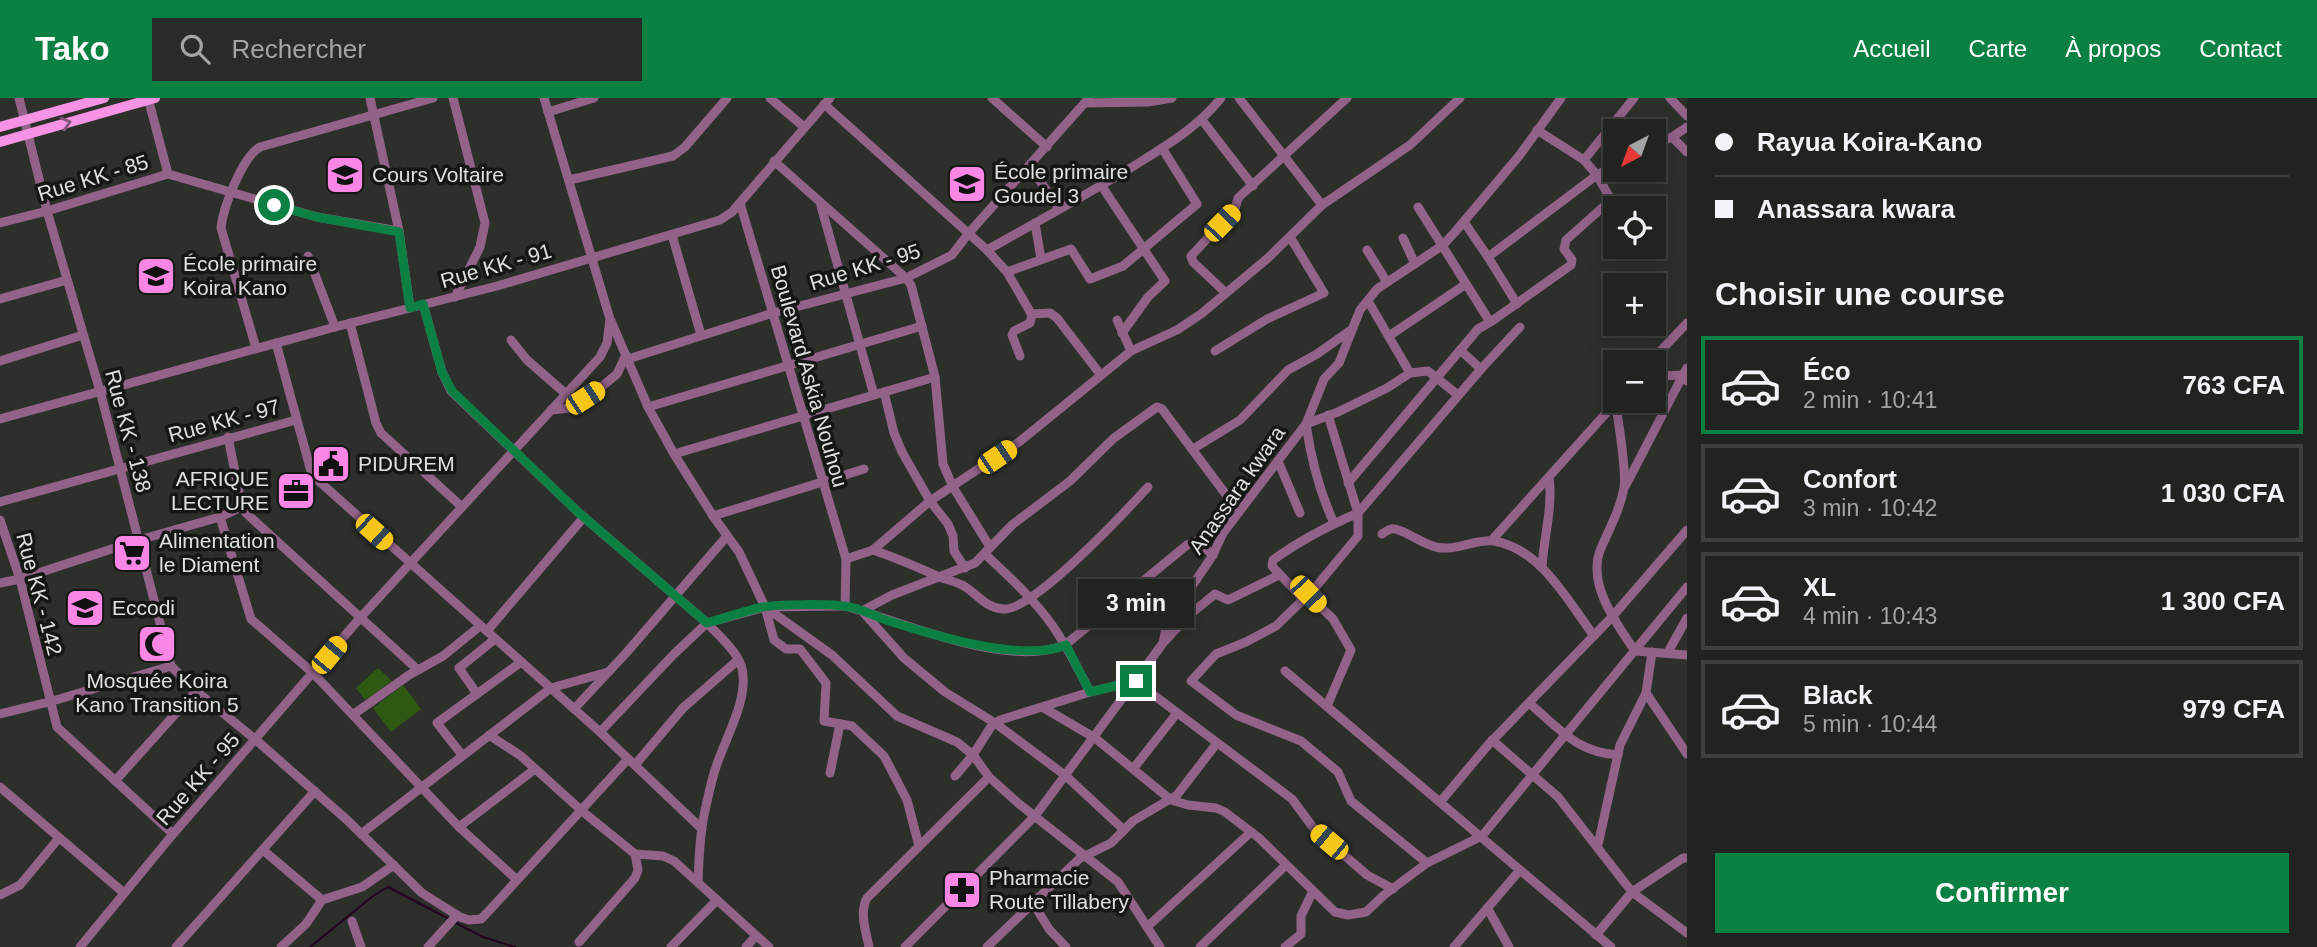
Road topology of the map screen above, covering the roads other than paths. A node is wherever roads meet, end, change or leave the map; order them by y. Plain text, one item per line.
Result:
1 (19, 98) edge
2 (104, 98) edge
3 (370, 98) edge
4 (433, 98) edge
5 (453, 98) edge
6 (544, 98) edge
7 (594, 98) edge
8 (727, 98) edge
9 (770, 98) edge
10 (992, 98) edge
11 (1172, 98) edge
12 (1221, 98) edge
13 (1239, 98) edge
14 (1347, 98) edge
15 (1460, 98) edge
16 (1560, 98) edge
17 (1634, 98) edge
18 (1670, 98) edge
19 (151, 99) edge
20 (1087, 100) edge
21 (827, 101) edge
22 (548, 112) junction
23 (374, 115) junction
24 (1687, 116) edge
25 (25, 120) junction
26 (1202, 120) junction
27 (0, 127) edge
28 (804, 127) junction
29 (1687, 127) edge
30 (1537, 130) junction
31 (29, 134) junction
32 (1672, 136) junction
33 (1666, 139) edge
34 (0, 142) edge
35 (1047, 147) junction
36 (1162, 148) junction
37 (1687, 152) edge
38 (1283, 156) junction
39 (1584, 160) junction
40 (774, 161) junction
41 (1030, 166) junction
42 (1603, 172) edge
43 (168, 174) junction
44 (1597, 175) junction
45 (569, 180) junction
46 (1101, 185) junction
47 (1252, 186) junction
48 (232, 193) junction
49 (1609, 196) edge
50 (740, 203) junction
51 (821, 204) junction
52 (1322, 205) junction
53 (1418, 207) dead end
54 (1603, 207) edge
55 (1059, 209) junction
56 (47, 211) junction
57 (1464, 222) junction
58 (0, 223) edge
59 (1035, 223) junction
60 (399, 232) junction
61 (968, 234) junction
62 (672, 235) junction
63 (1290, 237) junction
64 (1403, 238) dead end
65 (1443, 245) junction
66 (987, 250) junction
67 (1143, 250) junction
68 (1367, 250) dead end
69 (307, 256) dead end
70 (593, 257) junction
71 (1488, 257) junction
72 (1041, 259) junction
73 (1415, 264) junction
74 (1007, 272) junction
75 (906, 278) junction
76 (67, 280) junction
77 (1387, 282) junction
78 (1466, 284) junction
79 (845, 293) junction
80 (1226, 293) junction
81 (455, 297) junction
82 (0, 299) edge
83 (1368, 301) junction
84 (423, 304) junction
85 (1517, 304) junction
86 (410, 308) junction
87 (773, 313) junction
88 (1031, 314) junction
89 (610, 319) junction
90 (1117, 320) dead end
91 (350, 323) junction
92 (1490, 323) junction
93 (1687, 323) edge
94 (922, 326) junction
95 (335, 327) junction
96 (1520, 327) dead end
97 (1352, 329) junction
98 (1122, 333) junction
99 (83, 335) junction
100 (701, 335) junction
101 (1389, 336) junction
102 (511, 340) dead end
103 (276, 343) junction
104 (861, 344) junction
105 (256, 348) junction
106 (1460, 350) junction
107 (1661, 350) edge
108 (1215, 351) dead end
109 (1131, 352) junction
110 (1020, 356) dead end
111 (627, 357) junction
112 (0, 361) edge
113 (790, 366) junction
114 (1481, 369) junction
115 (1410, 373) junction
116 (1100, 374) junction
117 (1686, 375) edge
118 (1437, 376) junction
119 (1666, 376) edge
120 (935, 377) junction
121 (100, 391) junction
122 (884, 392) junction
123 (566, 394) junction
124 (874, 395) junction
125 (1458, 395) junction
126 (648, 407) junction
127 (551, 410) junction
128 (1606, 413) edge
129 (1617, 413) edge
130 (803, 415) junction
131 (1328, 415) junction
132 (0, 419) edge
133 (296, 420) junction
134 (1306, 424) junction
135 (228, 438) junction
136 (513, 449) junction
137 (1193, 449) junction
138 (674, 454) junction
139 (1278, 461) junction
140 (120, 468) junction
141 (864, 469) dead end
142 (1549, 477) junction
143 (822, 482) junction
144 (1348, 483) junction
145 (1625, 486) junction
146 (1148, 487) dead end
147 (953, 488) junction
148 (930, 501) junction
149 (0, 502) edge
150 (242, 507) junction
151 (462, 507) junction
152 (1239, 512) junction
153 (1300, 513) dead end
154 (1358, 513) junction
155 (713, 516) junction
156 (220, 517) junction
157 (584, 517) junction
158 (0, 520) edge
159 (1334, 523) junction
160 (1687, 530) edge
161 (1382, 534) dead end
162 (727, 536) junction
163 (139, 540) junction
164 (1492, 540) junction
165 (873, 550) junction
166 (988, 550) junction
167 (1213, 555) junction
168 (846, 559) junction
169 (411, 565) junction
170 (1542, 566) junction
171 (965, 568) junction
172 (1279, 575) junction
173 (940, 577) junction
174 (20, 579) junction
175 (0, 583) edge
176 (1687, 587) edge
177 (677, 595) junction
178 (1306, 597) junction
179 (1030, 599) junction
180 (845, 606) junction
181 (765, 607) junction
182 (862, 611) junction
183 (1612, 617) junction
184 (360, 618) junction
185 (1687, 618) edge
186 (707, 623) junction
187 (483, 629) junction
188 (1594, 636) junction
189 (495, 639) junction
190 (1163, 643) junction
191 (1066, 645) junction
192 (1635, 651) junction
193 (1652, 652) junction
194 (1668, 653) junction
195 (1687, 655) edge
196 (738, 660) junction
197 (521, 662) junction
198 (171, 666) junction
199 (418, 670) junction
200 (1285, 671) dead end
201 (608, 672) junction
202 (313, 673) junction
203 (1136, 681) junction
204 (551, 688) junction
205 (195, 691) junction
206 (1090, 692) junction
207 (477, 694) junction
208 (1646, 694) junction
209 (49, 702) junction
210 (1529, 703) junction
211 (1327, 706) junction
212 (1044, 708) junction
213 (574, 709) junction
214 (1177, 713) junction
215 (0, 714) edge
216 (354, 714) junction
217 (995, 723) junction
218 (840, 724) junction
219 (600, 732) junction
220 (1566, 734) junction
221 (489, 735) junction
222 (1095, 738) junction
223 (256, 740) junction
224 (1492, 740) junction
225 (1217, 743) junction
226 (1687, 754) edge
227 (462, 755) junction
228 (973, 755) junction
229 (1619, 755) junction
230 (632, 762) junction
231 (535, 769) junction
232 (1133, 769) junction
233 (830, 773) dead end
234 (1532, 775) junction
235 (955, 776) dead end
236 (1066, 776) junction
237 (989, 777) junction
238 (115, 781) junction
239 (421, 787) junction
240 (1, 789) edge
241 (315, 791) junction
242 (1171, 800) junction
243 (1441, 801) junction
244 (582, 811) junction
245 (1035, 816) junction
246 (459, 827) junction
247 (702, 830) junction
248 (1124, 830) junction
249 (1251, 832) junction
250 (173, 834) junction
251 (361, 834) junction
252 (1482, 836) junction
253 (59, 838) junction
254 (1598, 845) junction
255 (919, 846) junction
256 (264, 850) junction
257 (635, 854) junction
258 (1085, 855) junction
259 (1687, 858) edge
260 (1427, 863) junction
261 (394, 865) junction
262 (1286, 865) junction
263 (1520, 870) junction
264 (516, 880) junction
265 (698, 882) junction
266 (1393, 889) junction
267 (1313, 891) junction
268 (1632, 892) junction
269 (124, 893) junction
270 (0, 895) edge
271 (322, 900) junction
272 (717, 900) junction
273 (1033, 904) junction
274 (1488, 909) junction
275 (457, 915) junction
276 (352, 921) dead end
277 (1147, 927) junction
278 (1687, 933) edge
279 (1596, 935) junction
280 (756, 936) junction
281 (579, 942) dead end
282 (178, 946) edge
283 (80, 947) edge
284 (281, 947) edge
285 (361, 947) edge
286 (428, 947) edge
287 (671, 947) edge
288 (746, 947) edge
289 (769, 947) edge
290 (869, 947) edge
291 (905, 947) edge
292 (987, 947) edge
293 (1066, 947) edge
294 (1160, 947) edge
295 (1200, 947) edge
296 (1285, 947) edge
297 (1454, 947) edge
298 (1508, 947) edge
299 (1611, 947) edge

1 - 25 street, Rue KK - 138
2 - 25 main road
3 - 23 street
4 - 23 street
5 - 81 street
6 - 22 street
7 - 22 street
8 - 45 street
9 - 28 street
10 - 35 street
11 - 20 street
12 - 26 street
13 - 38 street
14 - 38 street
15 - 52 street
16 - 30 street, Anassara kwara
17 - 39 street
18 - 24 street
31 -> 19 main road
19 - 43 street
20 - 35 street, Rue KK - 95
21 - 28 street, Rue KK - 91
21 - 61 street
22 - 45 street
23 - 48 street
23 - 60 street
25 - 27 main road
25 - 31 street, Rue KK - 138
26 - 36 street
26 - 47 street
28 - 40 street, Rue KK - 91
29 - 32 street
30 - 39 street
30 - 57 street, Anassara kwara
31 - 34 main road
31 - 56 street, Rue KK - 138
32 - 33 street
32 - 37 street
35 - 41 street, Rue KK - 95
36 - 46 street
36 - 67 street
38 - 47 street
38 - 52 street
39 - 44 street
40 - 50 street, Rue KK - 91
40 - 51 street
41 - 55 street
41 - 61 street, Rue KK - 95
42 - 44 street
43 - 48 street, Rue KK - 85
43 - 56 street, Rue KK - 85
44 - 49 street
44 - 71 street
45 - 70 street
46 - 55 street
46 - 67 street
47 - 80 street
48 - 60 street, Rue KK - 85
48 - 105 street
50 - 62 street, Rue KK - 91
50 - 87 street, Boulevard Askia Nouhou
51 - 75 street
51 - 79 street
52 - 63 street
53 - 65 street
54 - 85 street
55 - 59 street
56 - 58 street, Rue KK - 85
56 - 76 street, Rue KK - 138
57 - 65 street, Anassara kwara
57 - 71 street
59 - 66 street
59 - 72 street
60 - 86 street
61 - 66 street
61 - 75 street, Rue KK - 95
62 - 70 street, Rue KK - 91
62 - 100 street
63 - 80 street
63 - 108 street
64 - 73 street
65 - 73 street, Anassara kwara
65 - 78 street
66 - 74 street
67 - 72 street
67 - 98 street
68 - 77 street
69 - 95 street
70 - 81 street, Rue KK - 91
70 - 89 street
71 - 85 street
72 - 74 street
73 - 77 street, Anassara kwara
74 - 88 street
75 - 79 street, Rue KK - 95
75 - 94 street
76 - 82 street
76 - 99 street, Rue KK - 138
77 - 83 street, Anassara kwara
78 - 92 street
78 - 101 street
79 - 87 street, Rue KK - 95
79 - 104 street
80 - 109 street
81 - 84 street, Rue KK - 91
83 - 97 street, Anassara kwara
83 - 101 street
84 - 86 street, Rue KK - 91
84 - 136 street
85 - 92 street
86 - 91 street, Rue KK - 91
87 - 100 street, Rue KK - 95
87 - 113 street, Boulevard Askia Nouhou
88 - 110 street
88 - 116 street
89 - 111 street
89 - 123 street, Rue KK - 95
90 - 98 street
91 - 95 street, Rue KK - 91
91 - 151 street
92 - 106 street
93 - 107 street
94 - 104 street
94 - 120 street
95 - 103 street, Rue KK - 91
96 - 114 street
97 - 134 street, Anassara kwara
97 - 137 street
98 - 109 street
99 - 112 street
99 - 121 street, Rue KK - 138
100 - 111 street, Rue KK - 95
101 - 115 street
102 - 123 street
103 - 105 street, Rue KK - 91
103 - 133 street
104 - 113 street
104 - 124 street
105 - 121 street, Rue KK - 91
106 - 114 street
106 - 118 street
109 - 116 street
111 - 126 street
111 - 127 street
113 - 126 street
113 - 130 street, Boulevard Askia Nouhou
114 - 125 street
115 - 118 street
115 - 131 street
116 - 147 street
117 - 119 street
117 - 145 street
118 - 125 street
118 - 144 street
120 - 122 street
120 - 147 street
121 - 132 street, Rue KK - 91
121 - 140 street, Rue KK - 138
122 - 124 street
122 - 148 street
123 - 127 street, Rue KK - 95
124 - 130 street
125 - 154 street
126 - 138 street
127 - 136 street, Rue KK - 95
128 - 142 street
129 - 145 street
130 - 138 street
130 - 143 street, Boulevard Askia Nouhou
131 - 134 street
131 - 144 street
133 - 135 street, Rue KK - 97
133 - 169 street
134 - 139 street, Anassara kwara
134 - 159 street
135 - 140 street, Rue KK - 97
135 - 150 street
136 - 151 street, Rue KK - 95
136 - 157 street
137 - 152 street
137 - 166 street
138 - 155 street
139 - 152 street, Anassara kwara
139 - 153 street
140 - 149 street, Rue KK - 97
140 - 163 street, Rue KK - 138
141 - 143 street
142 - 164 street
142 - 170 street
143 - 155 street
143 - 168 street, Boulevard Askia Nouhou
144 - 154 street
145 - 183 street
146 - 179 street
147 - 148 street
147 - 166 street
148 - 165 street
148 - 171 street
150 - 156 street
150 - 184 street
151 - 169 street, Rue KK - 95
152 - 167 street, Anassara kwara
154 - 159 street
154 - 178 street
155 - 162 street
156 - 163 street
156 - 202 street
157 - 177 street
157 - 187 street
158 - 174 street, Rue KK - 142
159 - 172 street
160 - 183 street
161 - 164 street
162 - 177 street
162 - 181 street
163 - 174 street
163 - 198 street, Rue KK - 138
164 - 170 street
165 - 168 street
165 - 173 street
166 - 171 street
166 - 179 street
167 - 190 street, Anassara kwara
167 - 191 street
168 - 180 street, Boulevard Askia Nouhou
169 - 184 street, Rue KK - 95
169 - 187 street
170 - 188 street
171 - 173 street
172 - 178 street
172 - 190 street
173 - 179 street
173 - 182 street
174 - 175 street
174 - 209 street, Rue KK - 142
176 - 192 street
177 - 186 street
177 - 201 street
178 - 211 street
178 - 260 street
179 - 191 street
180 - 181 street
180 - 182 street
181 - 186 street
181 - 218 street
181 - 228 street
182 - 191 street
182 - 217 street
183 - 188 street
183 - 192 street
184 - 199 street
184 - 202 street, Rue KK - 95
185 - 194 street
186 - 196 street
186 - 219 street
187 - 189 street
187 - 199 street
188 - 210 street
189 - 197 street
189 - 207 street
190 - 203 street, Anassara kwara
191 - 206 street
192 - 193 street
192 - 220 street
193 - 194 street
193 - 208 street
194 - 195 street
196 - 230 street
196 - 247 street
197 - 204 street
197 - 207 street
198 - 205 street, Rue KK - 138
198 - 209 street
199 - 216 street
200 - 211 street
201 - 204 street
201 - 213 street
202 - 216 street
202 - 223 street, Rue KK - 95
203 - 206 street
203 - 214 street
203 - 222 street, Anassara kwara
204 - 213 street
204 - 221 street
205 - 223 street, Rue KK - 138
205 - 238 street
206 - 212 street
207 - 227 street
208 - 226 street
208 - 229 street
209 - 215 street
209 - 238 street, Rue KK - 142
210 - 220 street
210 - 224 street
211 - 243 street
212 - 217 street
212 - 222 street
213 - 219 street
214 - 225 street
214 - 232 street
216 - 239 street
217 - 228 street
217 - 236 street
218 - 233 street
218 - 255 street
219 - 230 street
220 - 229 street
220 - 234 street
221 - 227 street
221 - 231 street
222 - 232 street
222 - 236 street, Anassara kwara
223 - 241 street, Rue KK - 138
223 - 250 street, Rue KK - 95
224 - 234 street
224 - 243 street
225 - 242 street
225 - 266 street
227 - 239 street
228 - 235 street
228 - 237 street
229 - 254 street
230 - 244 street
230 - 247 street
231 - 244 street
231 - 246 street
232 - 242 street
234 - 252 street
234 - 254 street
236 - 245 street, Anassara kwara
236 - 248 street
237 - 245 street
237 - 255 street
238 - 250 street, Rue KK - 142
239 - 246 street
239 - 251 street
240 - 253 street
241 - 251 street, Rue KK - 138
241 - 256 street
242 - 248 street
242 - 249 street
243 - 252 street
244 - 257 street
244 - 264 street
245 - 258 street
245 - 291 street, Anassara kwara
246 - 264 street
247 - 265 street
248 - 258 street
249 - 262 street
249 - 277 street
250 - 269 street, Rue KK - 95
251 - 261 street, Rue KK - 138
252 - 260 street
252 - 263 street
253 - 269 street
253 - 270 street
254 - 268 street
255 - 290 street
256 - 271 street
256 - 282 street
257 - 265 street
257 - 281 street
258 - 273 street
258 - 277 street
259 - 268 street
260 - 266 street
261 - 271 street
261 - 275 street, Rue KK - 138
262 - 267 street
262 - 295 street
263 - 274 street
263 - 279 street
264 - 275 street
265 - 272 street
266 - 267 street
267 - 296 street
268 - 278 street
268 - 279 street
269 - 283 street, Rue KK - 95
271 - 284 street
272 - 280 street
272 - 287 street
273 - 292 street
273 - 293 street
274 - 297 street
274 - 298 street
275 - 286 street
276 - 285 street
277 - 294 street
279 - 299 street
280 - 288 street
280 - 289 street

